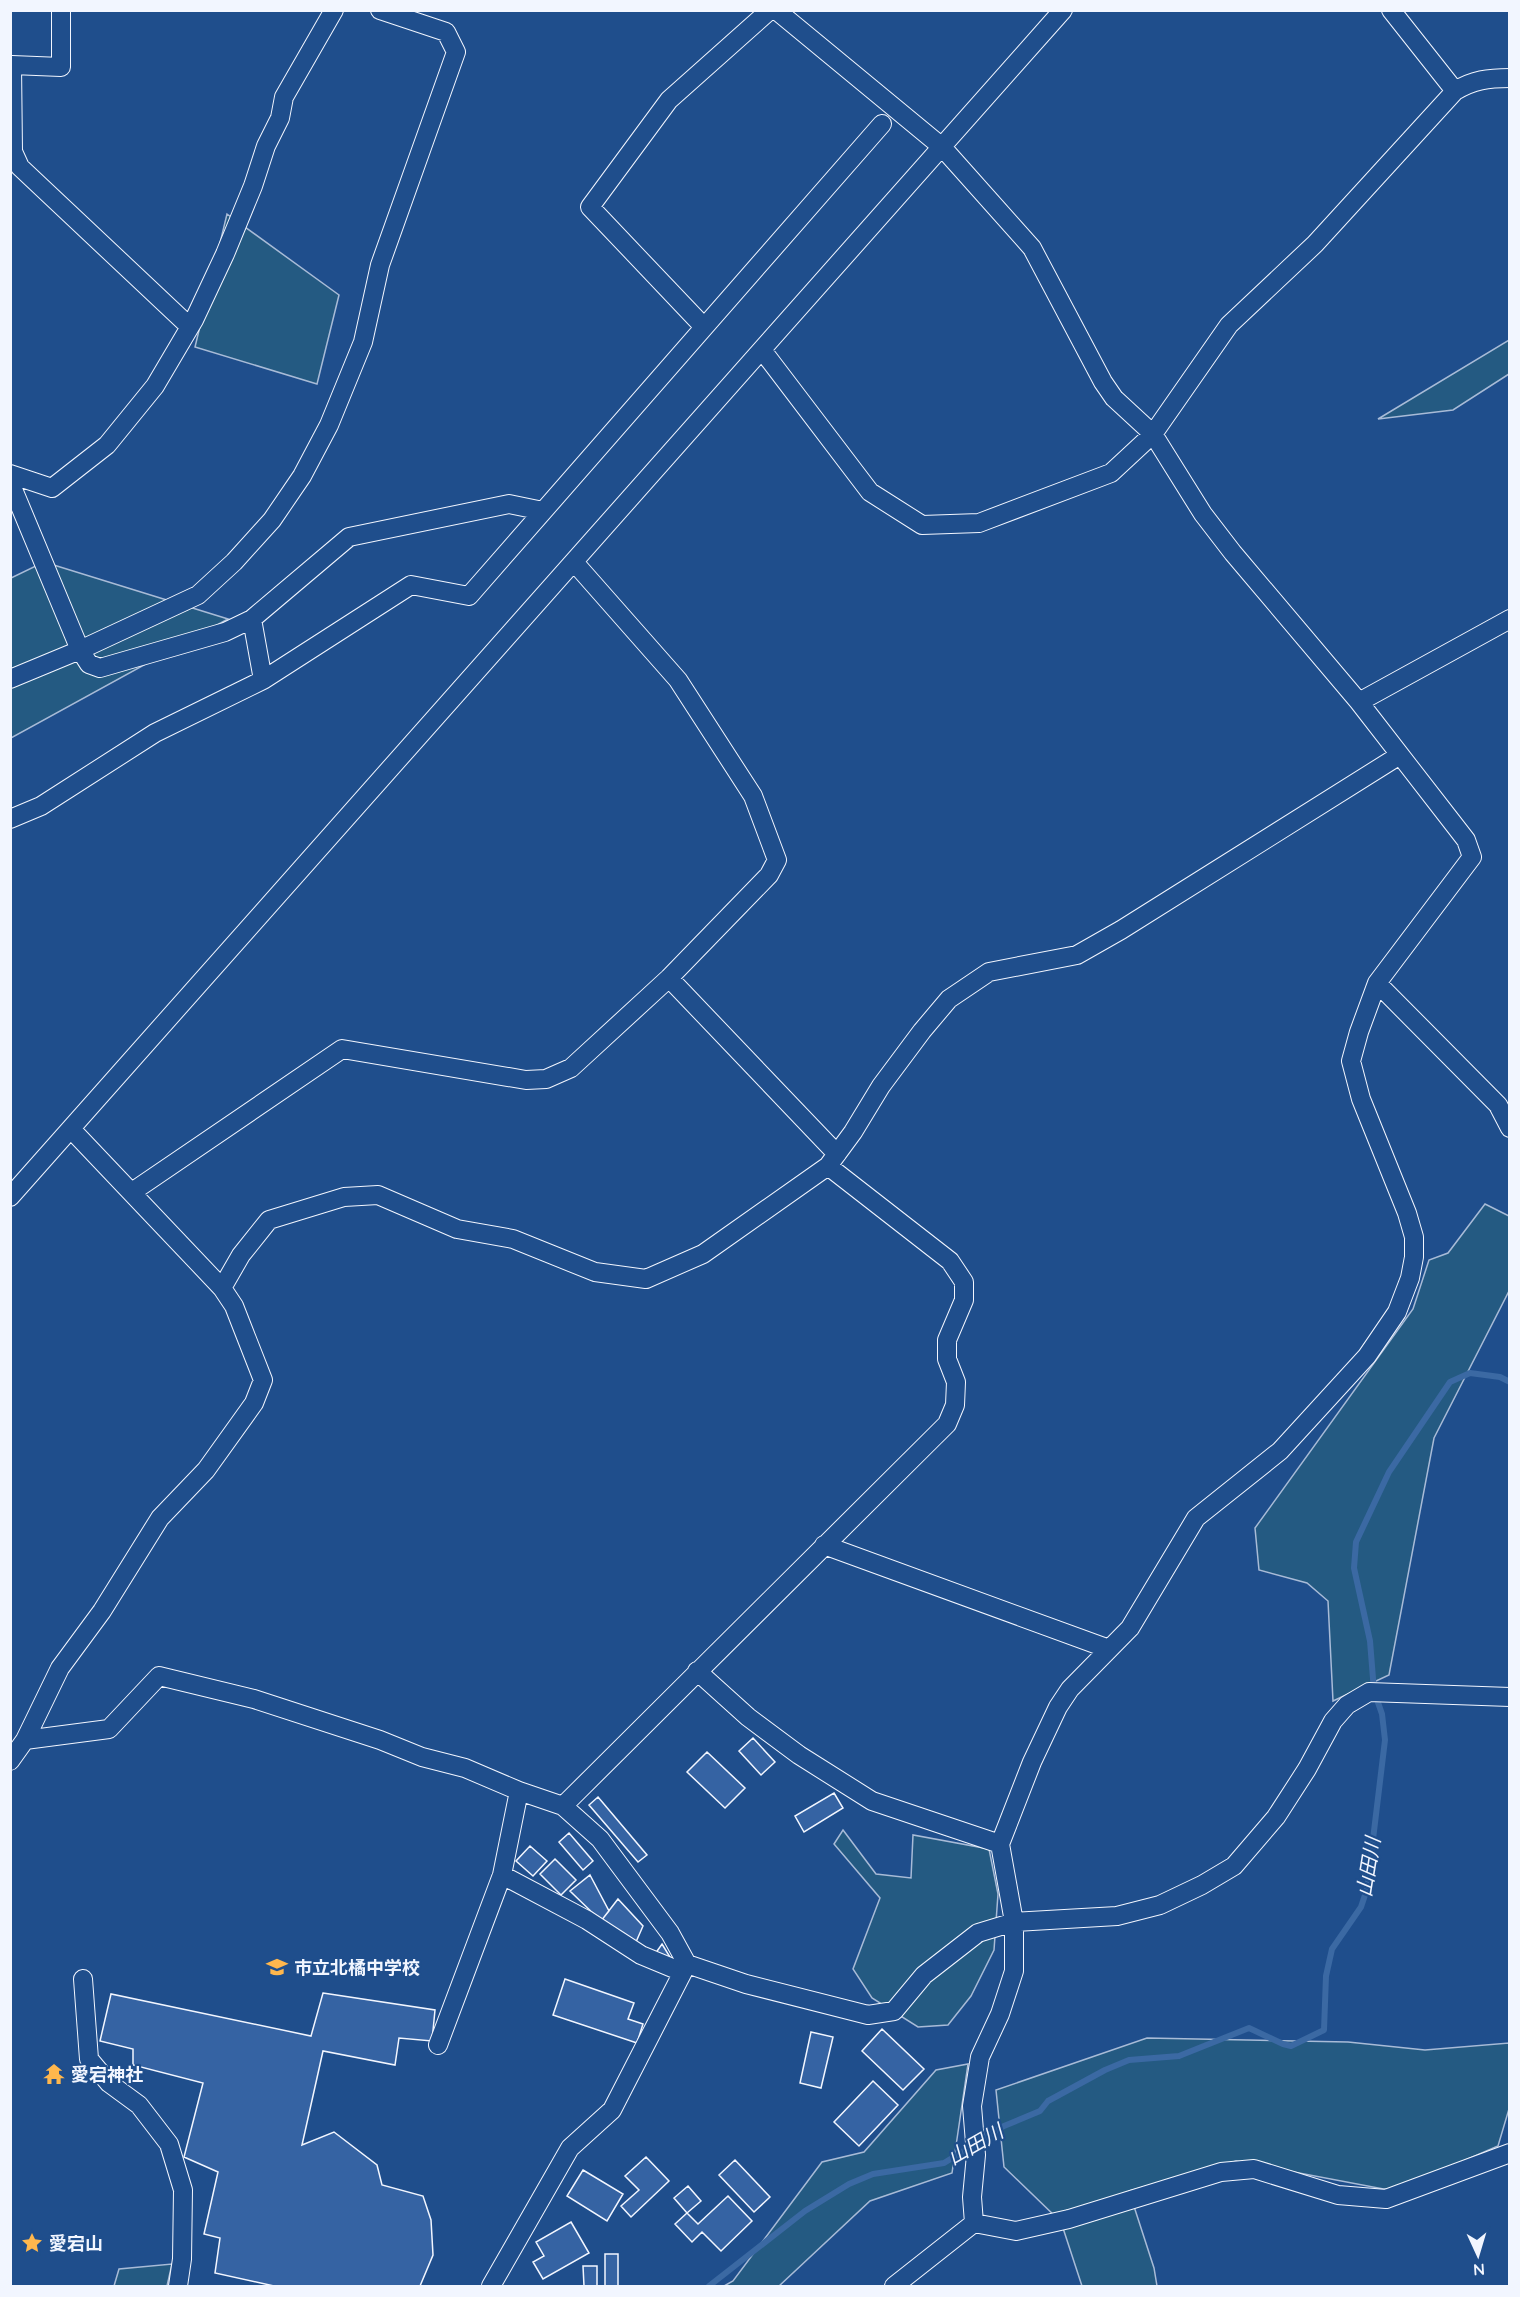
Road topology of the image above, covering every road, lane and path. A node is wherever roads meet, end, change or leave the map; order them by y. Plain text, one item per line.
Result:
1 (61, 10) edge
2 (334, 10) edge
3 (380, 10) edge
4 (771, 10) edge
5 (776, 10) edge
6 (1064, 10) edge
7 (1391, 10) edge
8 (1509, 78) edge
9 (1455, 91) junction
10 (882, 124) dead end
11 (942, 147) junction
12 (12, 148) edge
13 (190, 327) junction
14 (704, 327) junction
15 (762, 350) junction
16 (1153, 434) junction
17 (10, 474) edge
18 (10, 482) edge
19 (543, 511) junction
20 (574, 562) junction
21 (252, 619) junction
22 (1509, 619) edge
23 (80, 650) junction
24 (10, 679) edge
25 (263, 680) junction
26 (1359, 702) junction
27 (1401, 755) junction
28 (10, 819) edge
29 (669, 978) junction
30 (1377, 983) junction
31 (1509, 1128) edge
32 (71, 1129) junction
33 (833, 1160) junction
34 (132, 1192) junction
35 (10, 1197) edge
36 (222, 1288) junction
37 (824, 1545) junction
38 (1109, 1649) junction
39 (697, 1671) junction
40 (1509, 1697) edge
41 (25, 1740) junction
42 (10, 1761) edge
43 (519, 1791) junction
44 (563, 1806) junction
45 (1000, 1844) junction
46 (502, 1875) junction
47 (1014, 1922) junction
48 (684, 1968) junction
49 (83, 1979) dead end
50 (438, 2045) dead end
51 (1509, 2153) edge
52 (974, 2223) junction
53 (178, 2286) edge
54 (491, 2286) edge
55 (894, 2286) edge

1 - 12 street
2 - 13 street
3 - 23 street
4 - 14 street
5 - 11 street
6 - 11 street
7 - 9 street
8 - 9 street
9 - 16 street
10 - 14 street
11 - 15 street
11 - 16 street
12 - 13 street
13 - 17 street
14 - 19 street
15 - 16 street
15 - 20 street
16 - 26 street
18 - 23 street
19 - 21 street
19 - 25 street
20 - 29 street
20 - 32 street
21 - 23 street
21 - 25 street
22 - 26 street
23 - 24 street
25 - 28 street
26 - 27 street
27 - 30 street
27 - 33 street
29 - 33 street
29 - 34 street
30 - 31 street
30 - 38 street
32 - 34 street
32 - 35 street
33 - 36 street
33 - 37 street
34 - 36 street
36 - 41 street
37 - 38 street
37 - 39 street
38 - 45 street
39 - 44 street
39 - 45 street
40 - 47 street
41 - 42 street
41 - 43 street
43 - 44 street
43 - 46 street
44 - 48 street
45 - 47 street
46 - 48 street
46 - 50 street
47 - 48 street
47 - 52 street
48 - 54 street
49 - 53 street
51 - 52 street
52 - 55 street

